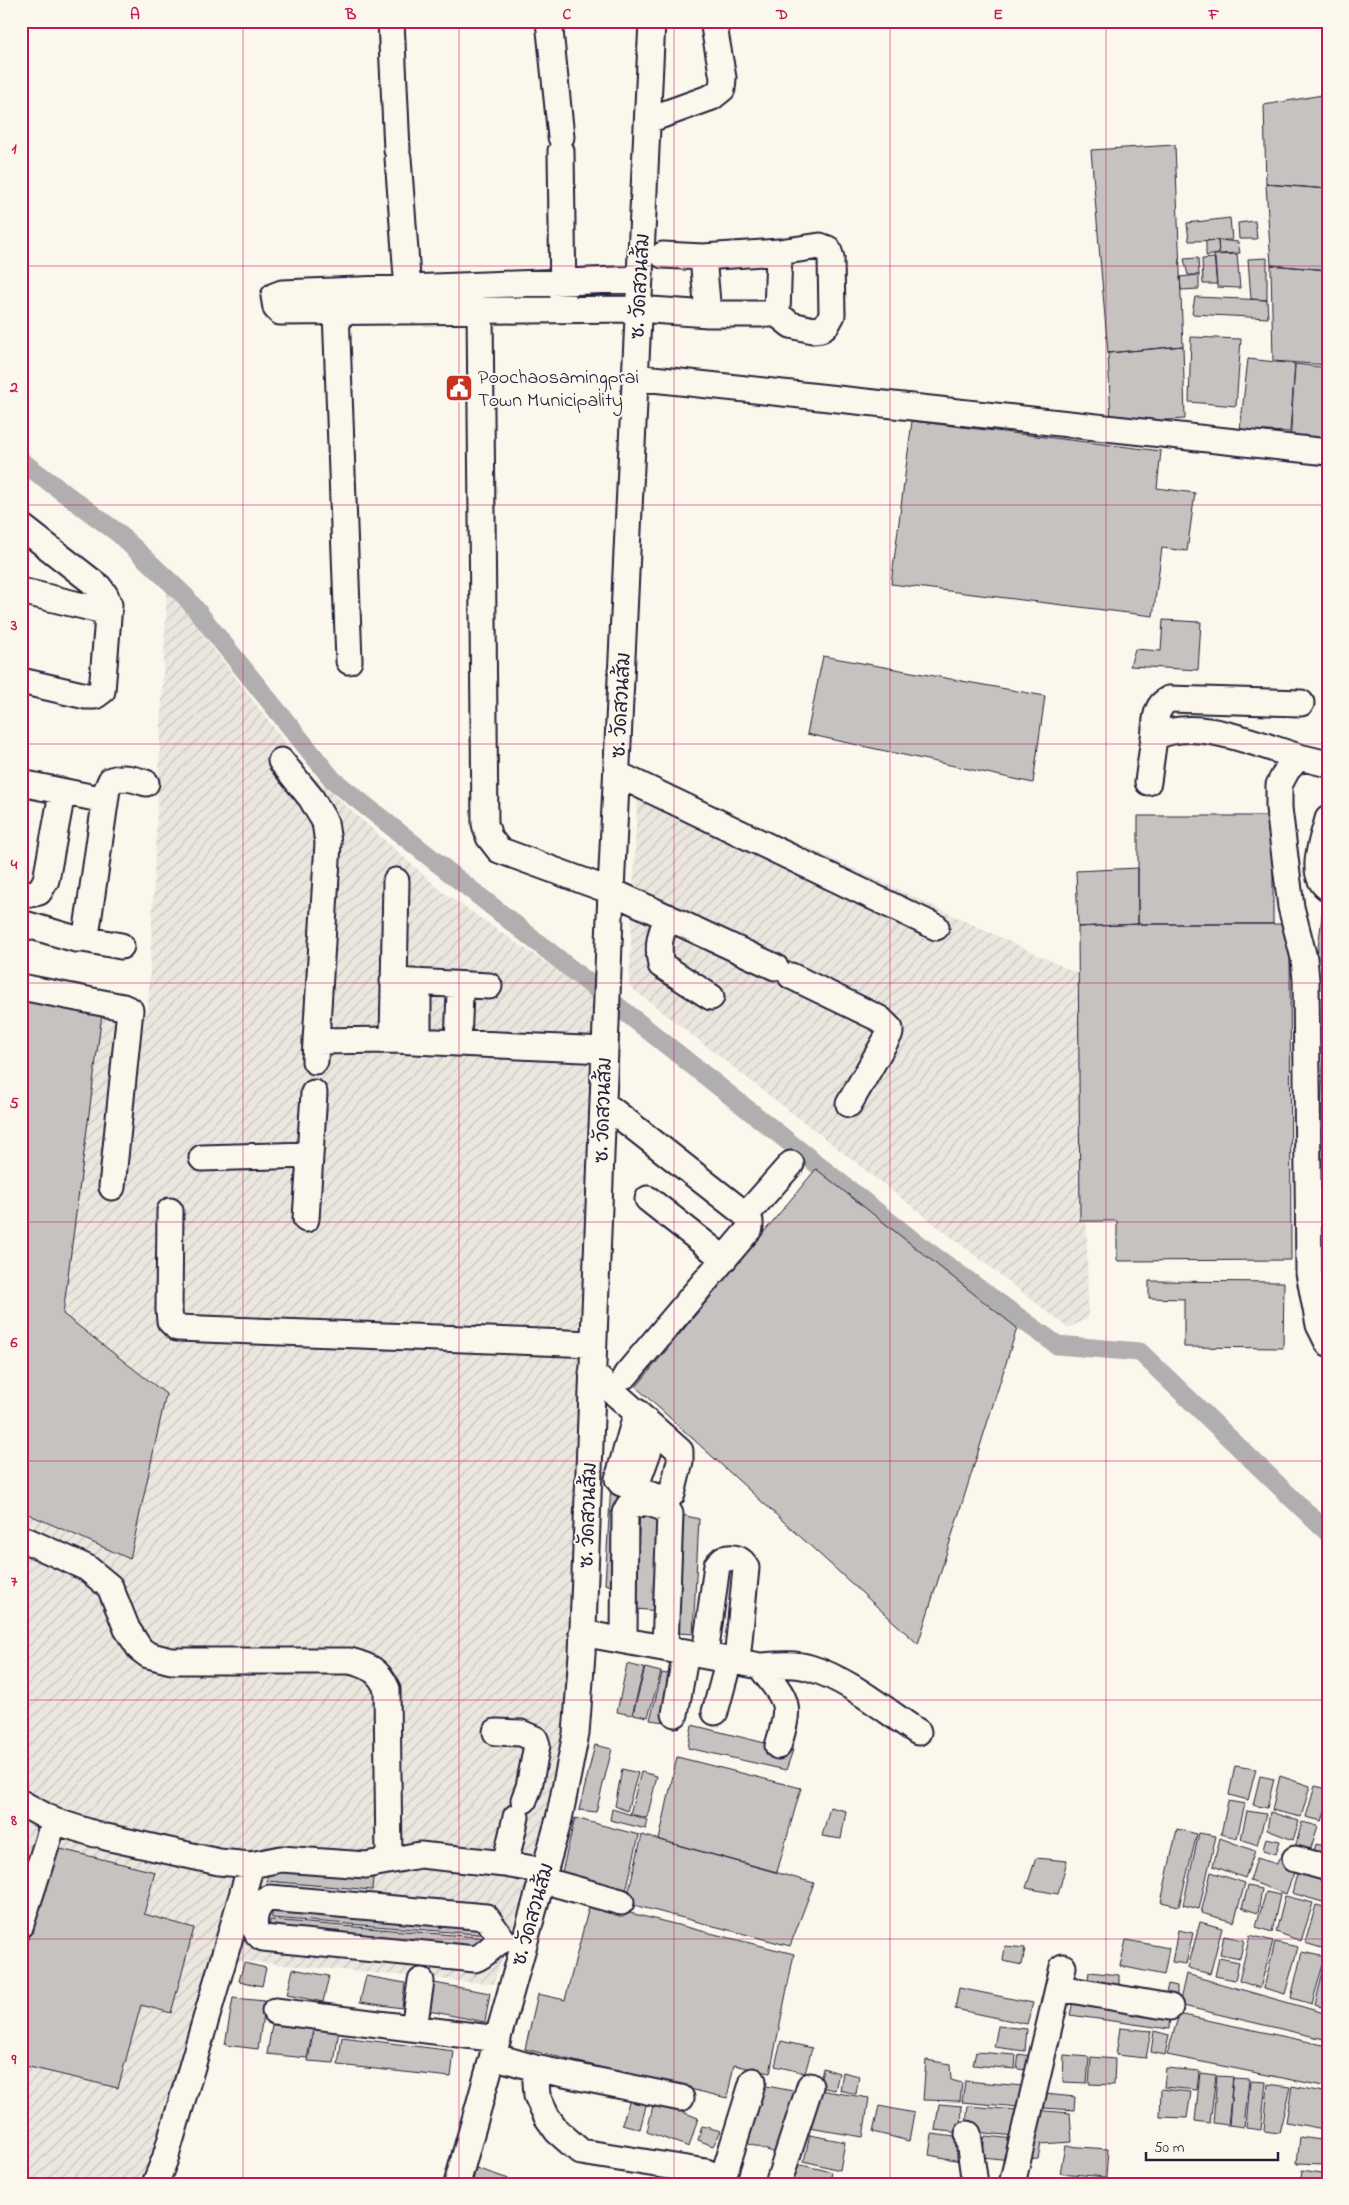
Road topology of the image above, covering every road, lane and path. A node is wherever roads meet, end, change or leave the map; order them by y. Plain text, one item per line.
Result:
1 (391, 21) edge
2 (549, 21) edge
3 (652, 21) edge
4 (713, 21) edge
5 (648, 120) junction
6 (779, 252) junction
7 (663, 255) dead end
8 (703, 257) junction
9 (640, 279) junction
10 (563, 282) junction
11 (409, 299) junction
12 (638, 308) junction
13 (563, 309) junction
14 (480, 310) junction
15 (336, 311) junction
16 (708, 314) junction
17 (777, 314) junction
18 (634, 377) junction
19 (1328, 452) edge
20 (21, 526) edge
21 (21, 591) edge
22 (108, 612) junction
23 (349, 661) dead end
24 (21, 681) edge
25 (1301, 703) dead end
26 (1154, 738) junction
27 (1299, 757) junction
28 (281, 761) dead end
29 (1328, 764) edge
30 (617, 774) junction
31 (1148, 782) dead end
32 (21, 783) edge
33 (146, 783) dead end
34 (62, 793) junction
35 (105, 800) junction
36 (1328, 819) edge
37 (396, 881) dead end
38 (1328, 888) edge
39 (611, 891) junction
40 (21, 892) edge
41 (668, 917) junction
42 (21, 924) edge
43 (936, 927) dead end
44 (83, 939) junction
45 (121, 946) dead end
46 (393, 981) junction
47 (489, 986) dead end
48 (21, 987) edge
49 (418, 992) dead end
50 (460, 993) dead end
51 (711, 997) dead end
52 (393, 1040) junction
53 (418, 1041) junction
54 (458, 1043) junction
55 (605, 1050) junction
56 (314, 1092) dead end
57 (603, 1103) junction
58 (849, 1104) dead end
59 (310, 1155) junction
60 (202, 1158) dead end
61 (791, 1164) dead end
62 (112, 1187) dead end
63 (648, 1199) dead end
64 (170, 1211) dead end
65 (746, 1215) junction
66 (306, 1219) dead end
67 (724, 1259) junction
68 (1328, 1343) edge
69 (593, 1344) junction
70 (592, 1373) junction
71 (626, 1375) dead end
72 (637, 1412) junction
73 (656, 1430) junction
74 (635, 1488) junction
75 (21, 1538) edge
76 (582, 1633) junction
77 (624, 1639) junction
78 (714, 1657) junction
79 (715, 1712) dead end
80 (675, 1714) dead end
81 (496, 1732) dead end
82 (918, 1732) dead end
83 (778, 1746) dead end
84 (21, 1803) edge
85 (54, 1821) junction
86 (1295, 1859) dead end
87 (389, 1860) junction
88 (505, 1864) junction
89 (251, 1865) junction
90 (1328, 1868) edge
91 (543, 1876) junction
92 (621, 1902) dead end
93 (21, 1924) edge
94 (514, 1942) junction
95 (421, 1981) dead end
96 (1170, 2007) dead end
97 (275, 2011) dead end
98 (414, 2028) junction
99 (495, 2047) junction
100 (535, 2068) junction
101 (753, 2081) dead end
102 (810, 2086) dead end
103 (681, 2098) dead end
104 (968, 2134) dead end
105 (721, 2182) edge
106 (155, 2184) edge
107 (457, 2184) edge
108 (778, 2184) edge
109 (975, 2184) edge
110 (1012, 2184) edge

1 - 11 street
2 - 10 street
3 - 5 street, ซ. วัดสวนส้ม
4 - 5 street
5 - 9 street, ซ. วัดสวนส้ม
6 - 8 street
6 - 17 street
6 - 17 street
7 - 8 street
8 - 16 street
9 - 10 street
9 - 12 street, ซ. วัดสวนส้ม
10 - 11 street
10 - 13 street
11 - 14 street
11 - 15 street
11 - 15 street
12 - 13 street
12 - 16 street
12 - 18 street, ซ. วัดสวนส้ม
13 - 14 street
14 - 39 street
15 - 23 street
16 - 17 street
18 - 19 street
18 - 30 street, ซ. วัดสวนส้ม
20 - 22 street
21 - 22 street
22 - 24 street
25 - 26 street
26 - 27 street
26 - 31 street
27 - 29 street
27 - 68 street
28 - 52 street
30 - 39 street, ซ. วัดสวนส้ม
30 - 43 street
32 - 34 street
33 - 35 street
34 - 35 street
34 - 40 street
35 - 44 street
36 - 38 street
37 - 46 street
39 - 41 street
39 - 55 street, ซ. วัดสวนส้ม
41 - 51 street
41 - 58 street
42 - 44 street
44 - 45 street
46 - 47 street
46 - 52 street
48 - 62 street
49 - 53 street
50 - 54 street
52 - 53 street
53 - 54 street
54 - 55 street
55 - 57 street, ซ. วัดสวนส้ม
56 - 59 street
57 - 65 street
57 - 69 street, ซ. วัดสวนส้ม
59 - 60 street
59 - 66 street
61 - 65 street
63 - 67 street
64 - 69 street
65 - 67 street
67 - 71 street
69 - 70 street, ซ. วัดสวนส้ม
70 - 72 street
70 - 76 street, ซ. วัดสวนส้ม
72 - 73 street
72 - 74 street
73 - 74 street
73 - 74 street
75 - 87 street
76 - 77 street
76 - 91 street, ซ. วัดสวนส้ม
77 - 78 street
77 - 78 street
78 - 79 street
78 - 80 street
78 - 82 street
78 - 83 street
81 - 88 street
84 - 85 street
85 - 89 street
85 - 93 street
86 - 90 street
87 - 88 street
87 - 89 street
88 - 91 street
89 - 106 street
91 - 92 street
91 - 94 street, ซ. วัดสวนส้ม
94 - 94 street
94 - 99 street, ซ. วัดสวนส้ม
95 - 98 street
96 - 110 street
97 - 98 street
98 - 99 street
99 - 100 street
99 - 107 street, ซ. วัดสวนส้ม
100 - 103 street
100 - 105 street
101 - 105 street
102 - 108 street
104 - 109 street

